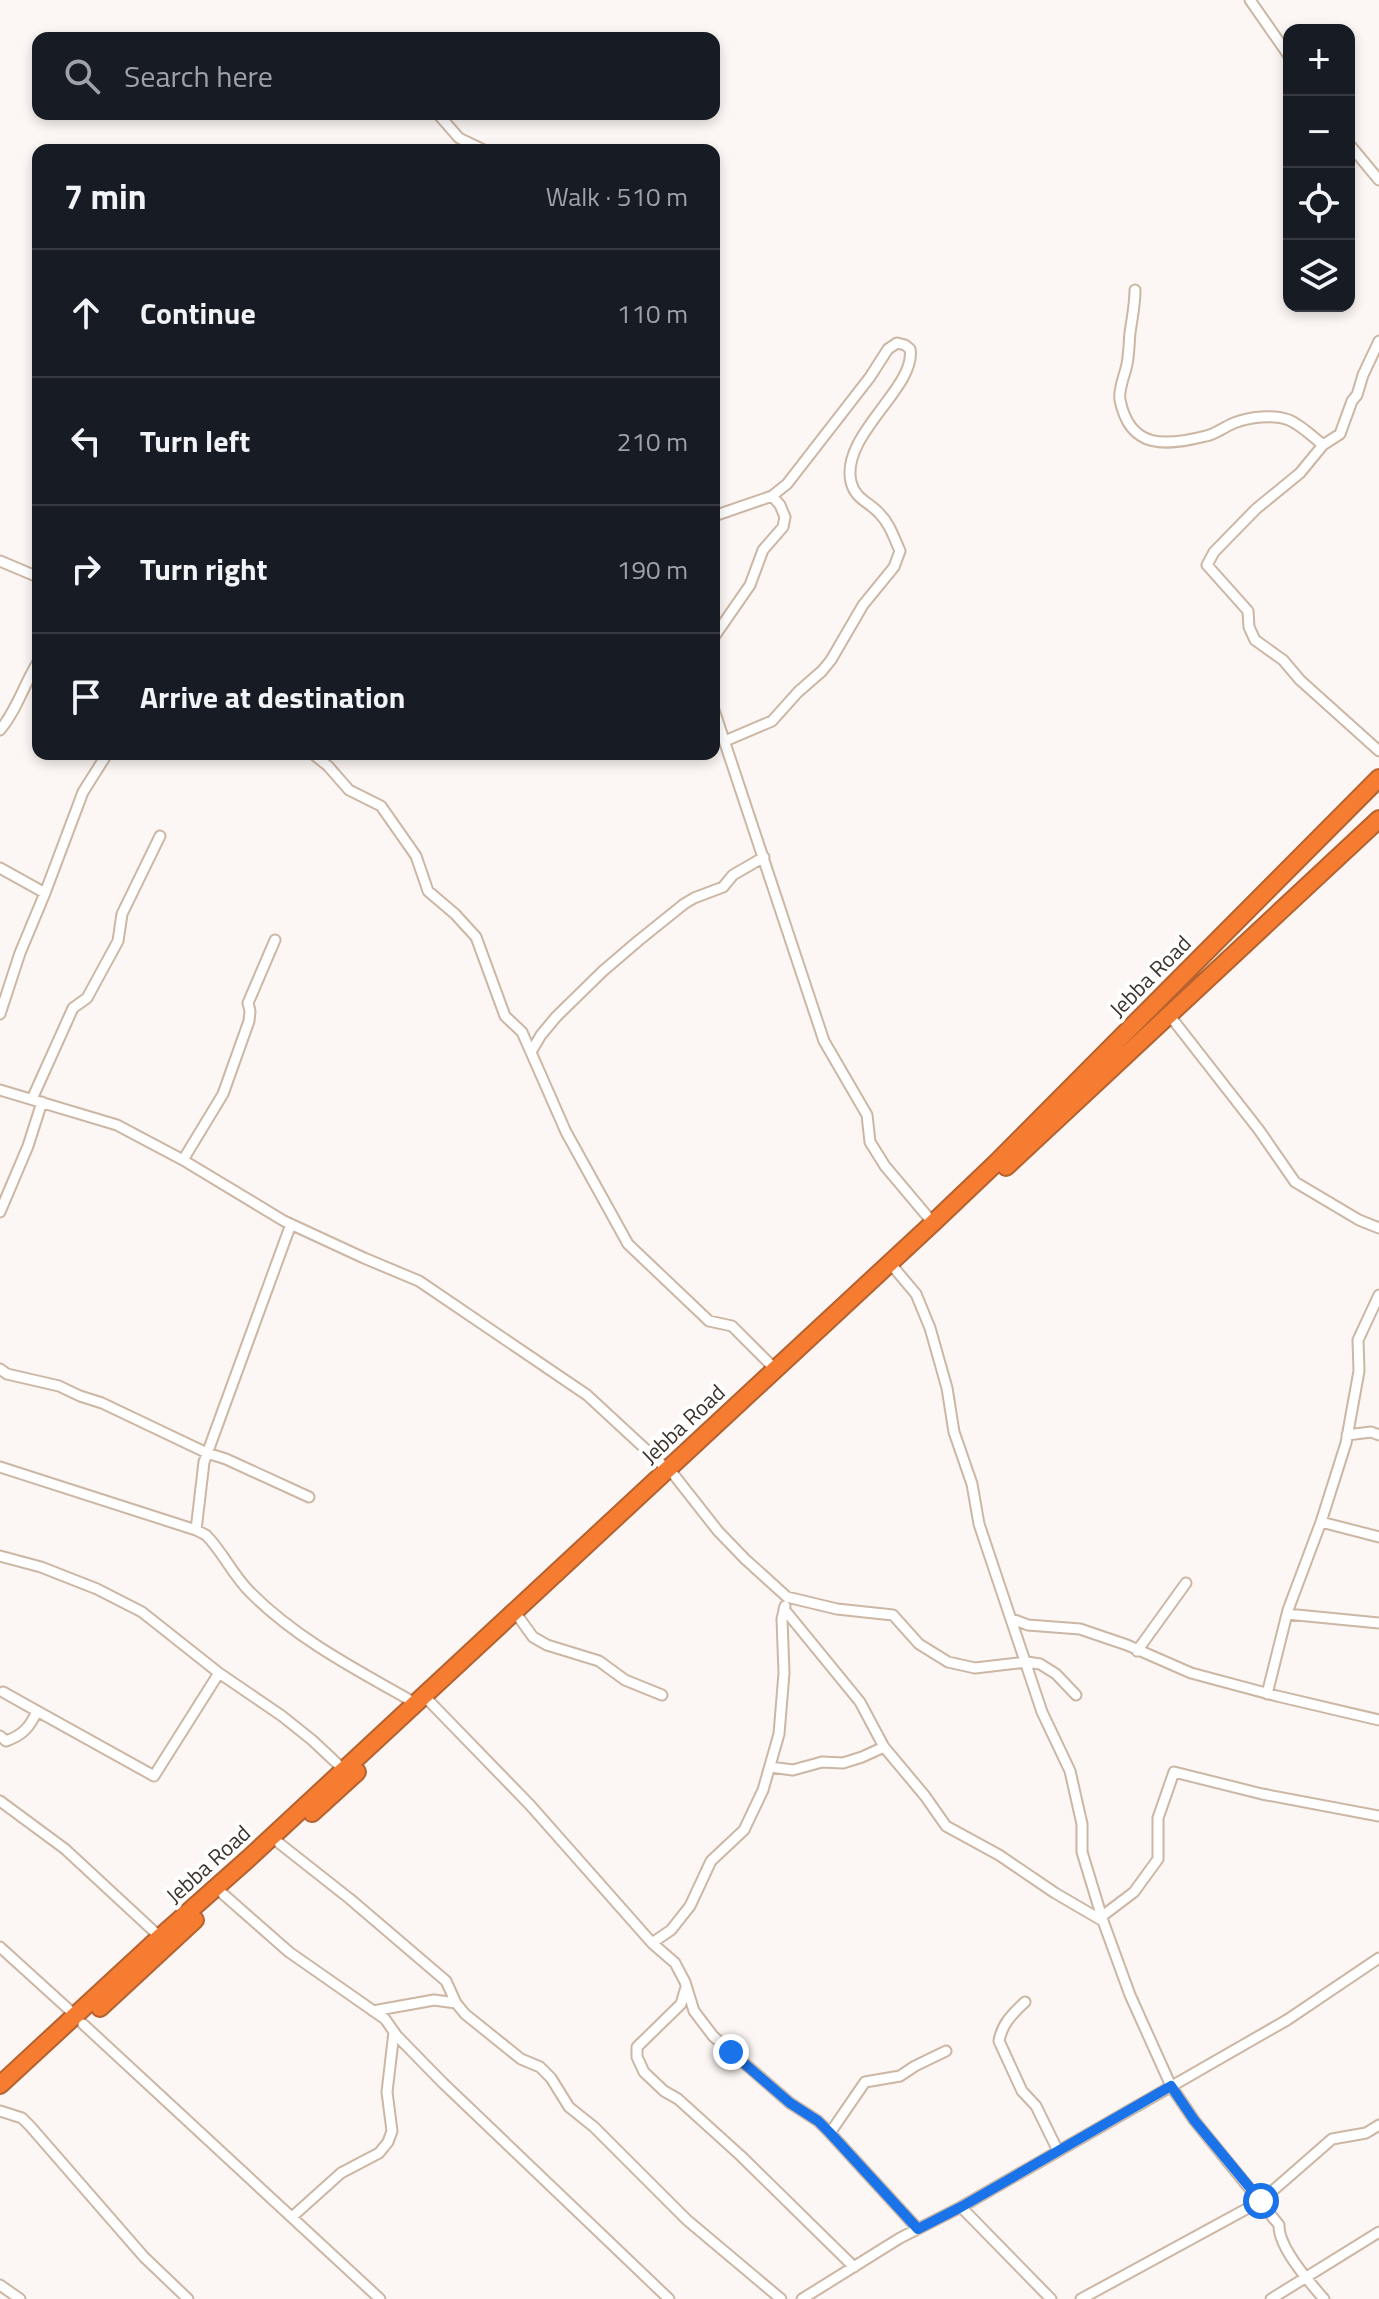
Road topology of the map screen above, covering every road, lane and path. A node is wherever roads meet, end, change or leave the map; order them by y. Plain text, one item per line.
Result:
1 (1250, 0) edge
2 (1283, 47) edge
3 (443, 120) edge
4 (472, 144) edge
5 (1355, 151) edge
6 (1379, 180) edge
7 (1135, 290) dead end
8 (1379, 341) edge
9 (1323, 445) junction
10 (772, 496) junction
11 (720, 514) edge
12 (0, 561) edge
13 (32, 574) edge
14 (720, 628) edge
15 (32, 671) edge
16 (720, 727) edge
17 (0, 730) edge
18 (725, 741) junction
19 (1379, 751) edge
20 (103, 760) edge
21 (319, 760) edge
22 (1379, 778) edge
23 (1379, 819) edge
24 (160, 836) dead end
25 (764, 857) junction
26 (0, 868) edge
27 (45, 893) junction
28 (275, 940) dead end
29 (0, 1014) edge
30 (1170, 1016) junction
31 (531, 1052) junction
32 (0, 1090) edge
33 (37, 1100) junction
34 (183, 1160) junction
35 (999, 1167) junction
36 (0, 1212) edge
37 (933, 1223) junction
38 (291, 1224) junction
39 (1379, 1228) edge
40 (895, 1269) junction
41 (1379, 1295) edge
42 (0, 1369) edge
43 (775, 1369) junction
44 (1347, 1435) junction
45 (1379, 1435) edge
46 (207, 1453) junction
47 (0, 1467) edge
48 (670, 1472) junction
49 (309, 1497) dead end
50 (1321, 1522) junction
51 (196, 1530) junction
52 (1379, 1537) edge
53 (0, 1556) edge
54 (1186, 1583) dead end
55 (787, 1597) junction
56 (784, 1609) junction
57 (1287, 1614) junction
58 (520, 1619) junction
59 (1012, 1619) junction
60 (1379, 1623) edge
61 (1137, 1651) junction
62 (1027, 1662) junction
63 (219, 1673) junction
64 (3, 1692) dead end
65 (1267, 1694) junction
66 (662, 1695) dead end
67 (1076, 1695) dead end
68 (422, 1702) junction
69 (37, 1711) junction
70 (1379, 1720) edge
71 (0, 1736) edge
72 (884, 1747) junction
73 (770, 1767) junction
74 (343, 1769) junction
75 (0, 1801) edge
76 (1379, 1816) edge
77 (279, 1843) junction
78 (223, 1894) junction
79 (1102, 1919) junction
80 (160, 1937) junction
81 (652, 1943) junction
82 (0, 1947) edge
83 (1379, 1958) edge
84 (687, 1986) junction
85 (1025, 2002) dead end
86 (456, 2003) junction
87 (373, 2011) junction
88 (80, 2020) junction
89 (394, 2032) junction
90 (946, 2051) dead end
91 (0, 2085) edge
92 (1171, 2086) junction
93 (0, 2099) edge
94 (0, 2111) edge
95 (1379, 2125) edge
96 (830, 2133) junction
97 (1058, 2151) junction
98 (1261, 2201) junction
99 (961, 2207) junction
100 (292, 2217) junction
101 (918, 2229) junction
102 (1379, 2232) edge
103 (854, 2267) junction
104 (1305, 2278) junction
105 (0, 2285) edge
106 (20, 2299) edge
107 (188, 2299) edge
108 (380, 2299) edge
109 (669, 2299) edge
110 (781, 2299) edge
111 (803, 2299) edge
112 (1051, 2299) edge
113 (1081, 2299) edge
114 (1271, 2299) edge
115 (1324, 2299) edge

1 - 2 street
3 - 4 street
5 - 6 street
7 - 9 street
8 - 9 street
9 - 19 street
10 - 11 street
10 - 14 street
10 - 18 street
12 - 13 street
15 - 17 street
16 - 18 street
18 - 25 street
20 - 27 street
21 - 31 street
22 - 35 highway, Jebba Road
23 - 30 highway, Jebba Road
24 - 33 street
25 - 31 street
25 - 37 street
26 - 27 street
27 - 29 street
28 - 34 street
30 - 35 highway, Jebba Road
30 - 39 street
31 - 43 street
32 - 33 street
33 - 34 street
33 - 36 street
34 - 38 street
35 - 37 highway, Jebba Road
35 - 40 highway, Jebba Road
37 - 43 highway, Jebba Road
38 - 46 street
38 - 48 street
40 - 48 highway, Jebba Road
40 - 59 street
41 - 44 street
42 - 46 street
43 - 48 highway, Jebba Road
44 - 45 street
44 - 50 street
46 - 49 street
46 - 51 street
47 - 51 street
48 - 55 street
48 - 58 highway, Jebba Road
48 - 68 highway, Jebba Road
50 - 52 street
50 - 57 street
51 - 68 street
53 - 63 street
54 - 61 street
55 - 56 street
55 - 62 street
56 - 72 street
56 - 73 street
57 - 60 street
57 - 65 street
58 - 66 street
58 - 68 highway, Jebba Road
59 - 61 street
59 - 62 street
61 - 65 street
62 - 67 street
62 - 79 street
63 - 69 street
63 - 74 street
64 - 69 street
65 - 70 street
68 - 74 highway, Jebba Road
68 - 77 highway, Jebba Road
68 - 81 street
69 - 71 street
72 - 73 street
72 - 79 street
73 - 81 street
74 - 80 highway, Jebba Road
75 - 80 street
76 - 79 street
77 - 78 highway, Jebba Road
77 - 86 street
78 - 87 street
78 - 88 highway, Jebba Road
79 - 92 street
80 - 88 highway, Jebba Road
81 - 84 street
82 - 88 street
83 - 92 street
84 - 96 street
84 - 103 street
85 - 97 street
86 - 87 street
86 - 110 street
87 - 89 street
88 - 91 highway, Jebba Road
88 - 93 highway, Jebba Road
88 - 100 street
89 - 100 street
89 - 109 street
90 - 96 street
92 - 97 street
92 - 98 street
94 - 107 street
95 - 98 street
96 - 101 street
97 - 99 street
98 - 104 street
98 - 113 street
99 - 101 street
99 - 112 street
100 - 108 street
101 - 103 street
102 - 104 street
103 - 111 street
104 - 114 street
104 - 115 street
105 - 106 street

